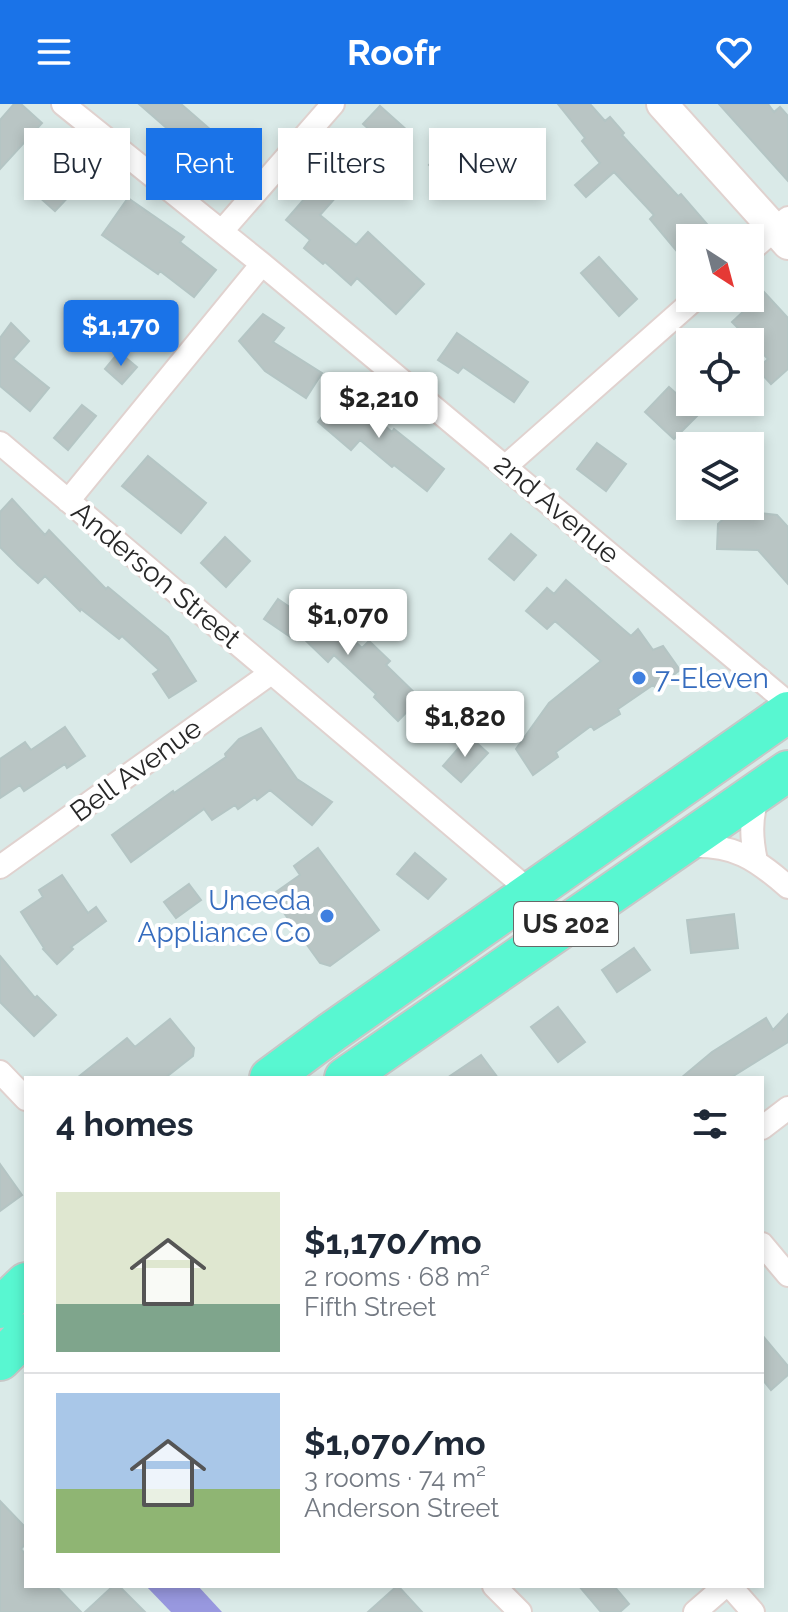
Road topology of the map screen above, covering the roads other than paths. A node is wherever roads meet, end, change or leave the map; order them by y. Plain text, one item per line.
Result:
1 (63, 104) edge
2 (333, 104) edge
3 (662, 104) edge
4 (784, 230) edge
5 (222, 231) junction
6 (764, 242) edge
7 (262, 264) junction
8 (680, 312) edge
9 (0, 443) edge
10 (506, 466) junction
11 (68, 501) junction
12 (271, 673) junction
13 (788, 703) edge
14 (788, 712) edge
15 (776, 780) edge
16 (679, 846) junction
17 (756, 861) junction
18 (0, 867) edge
19 (788, 887) edge
20 (531, 892) junction
21 (0, 1072) edge
22 (273, 1076) edge
23 (348, 1076) edge
24 (24, 1097) edge
25 (788, 1108) edge
26 (764, 1126) edge
27 (764, 1246) edge
28 (24, 1257) edge
29 (788, 1275) edge
30 (0, 1276) edge
31 (24, 1290) edge
32 (9, 1341) edge
33 (496, 1588) edge
34 (725, 1588) edge
35 (730, 1588) edge
36 (520, 1612) edge
37 (695, 1612) edge
38 (753, 1612) edge

1 - 5 street, 2nd Avenue
2 - 5 street
3 - 4 street
4 - 6 street
5 - 7 street, 2nd Avenue
7 - 10 street, 2nd Avenue
7 - 11 street
8 - 10 street
9 - 11 street, Anderson Street
10 - 13 street, 2nd Avenue
11 - 12 street, Anderson Street
12 - 18 street, Bell Avenue
12 - 20 street, Anderson Street
14 - 20 highway, US 202
15 - 16 highway, US 202
15 - 17 street
16 - 17 street
16 - 23 highway, US 202
17 - 19 street
20 - 22 highway, US 202
21 - 24 street
25 - 26 street
27 - 29 street
28 - 30 highway
31 - 32 highway
33 - 36 street
34 - 37 street
35 - 38 street

